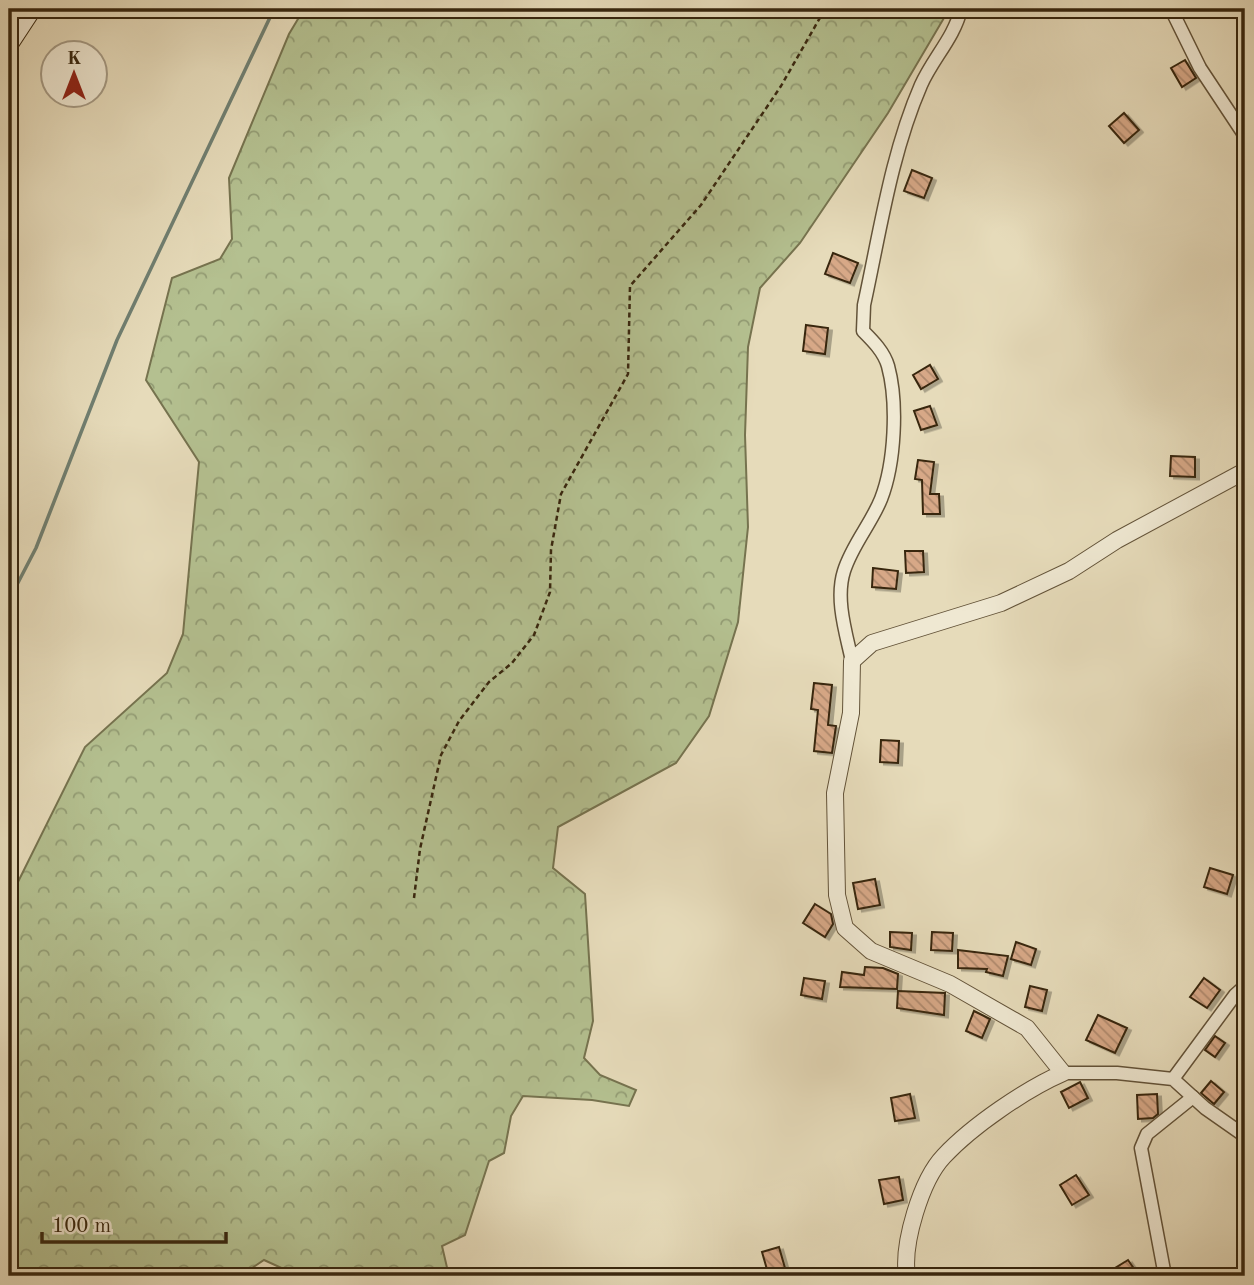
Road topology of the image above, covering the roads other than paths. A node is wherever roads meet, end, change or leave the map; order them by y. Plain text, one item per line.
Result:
1 (12, 9) edge
2 (32, 9) edge
3 (961, 9) edge
4 (1171, 9) edge
5 (9, 14) edge
6 (9, 44) edge
7 (1245, 136) edge
8 (1245, 471) edge
9 (852, 661) junction
10 (1245, 986) edge
11 (1063, 1073) junction
12 (1173, 1079) junction
13 (1193, 1097) junction
14 (1245, 1136) edge
15 (907, 1276) edge
16 (1166, 1276) edge

1 - 5 main road
2 - 6 main road
3 - 9 street
4 - 7 street
8 - 9 street
9 - 11 street
10 - 12 street
11 - 12 street
11 - 15 street
12 - 13 street
13 - 14 street
13 - 16 street

